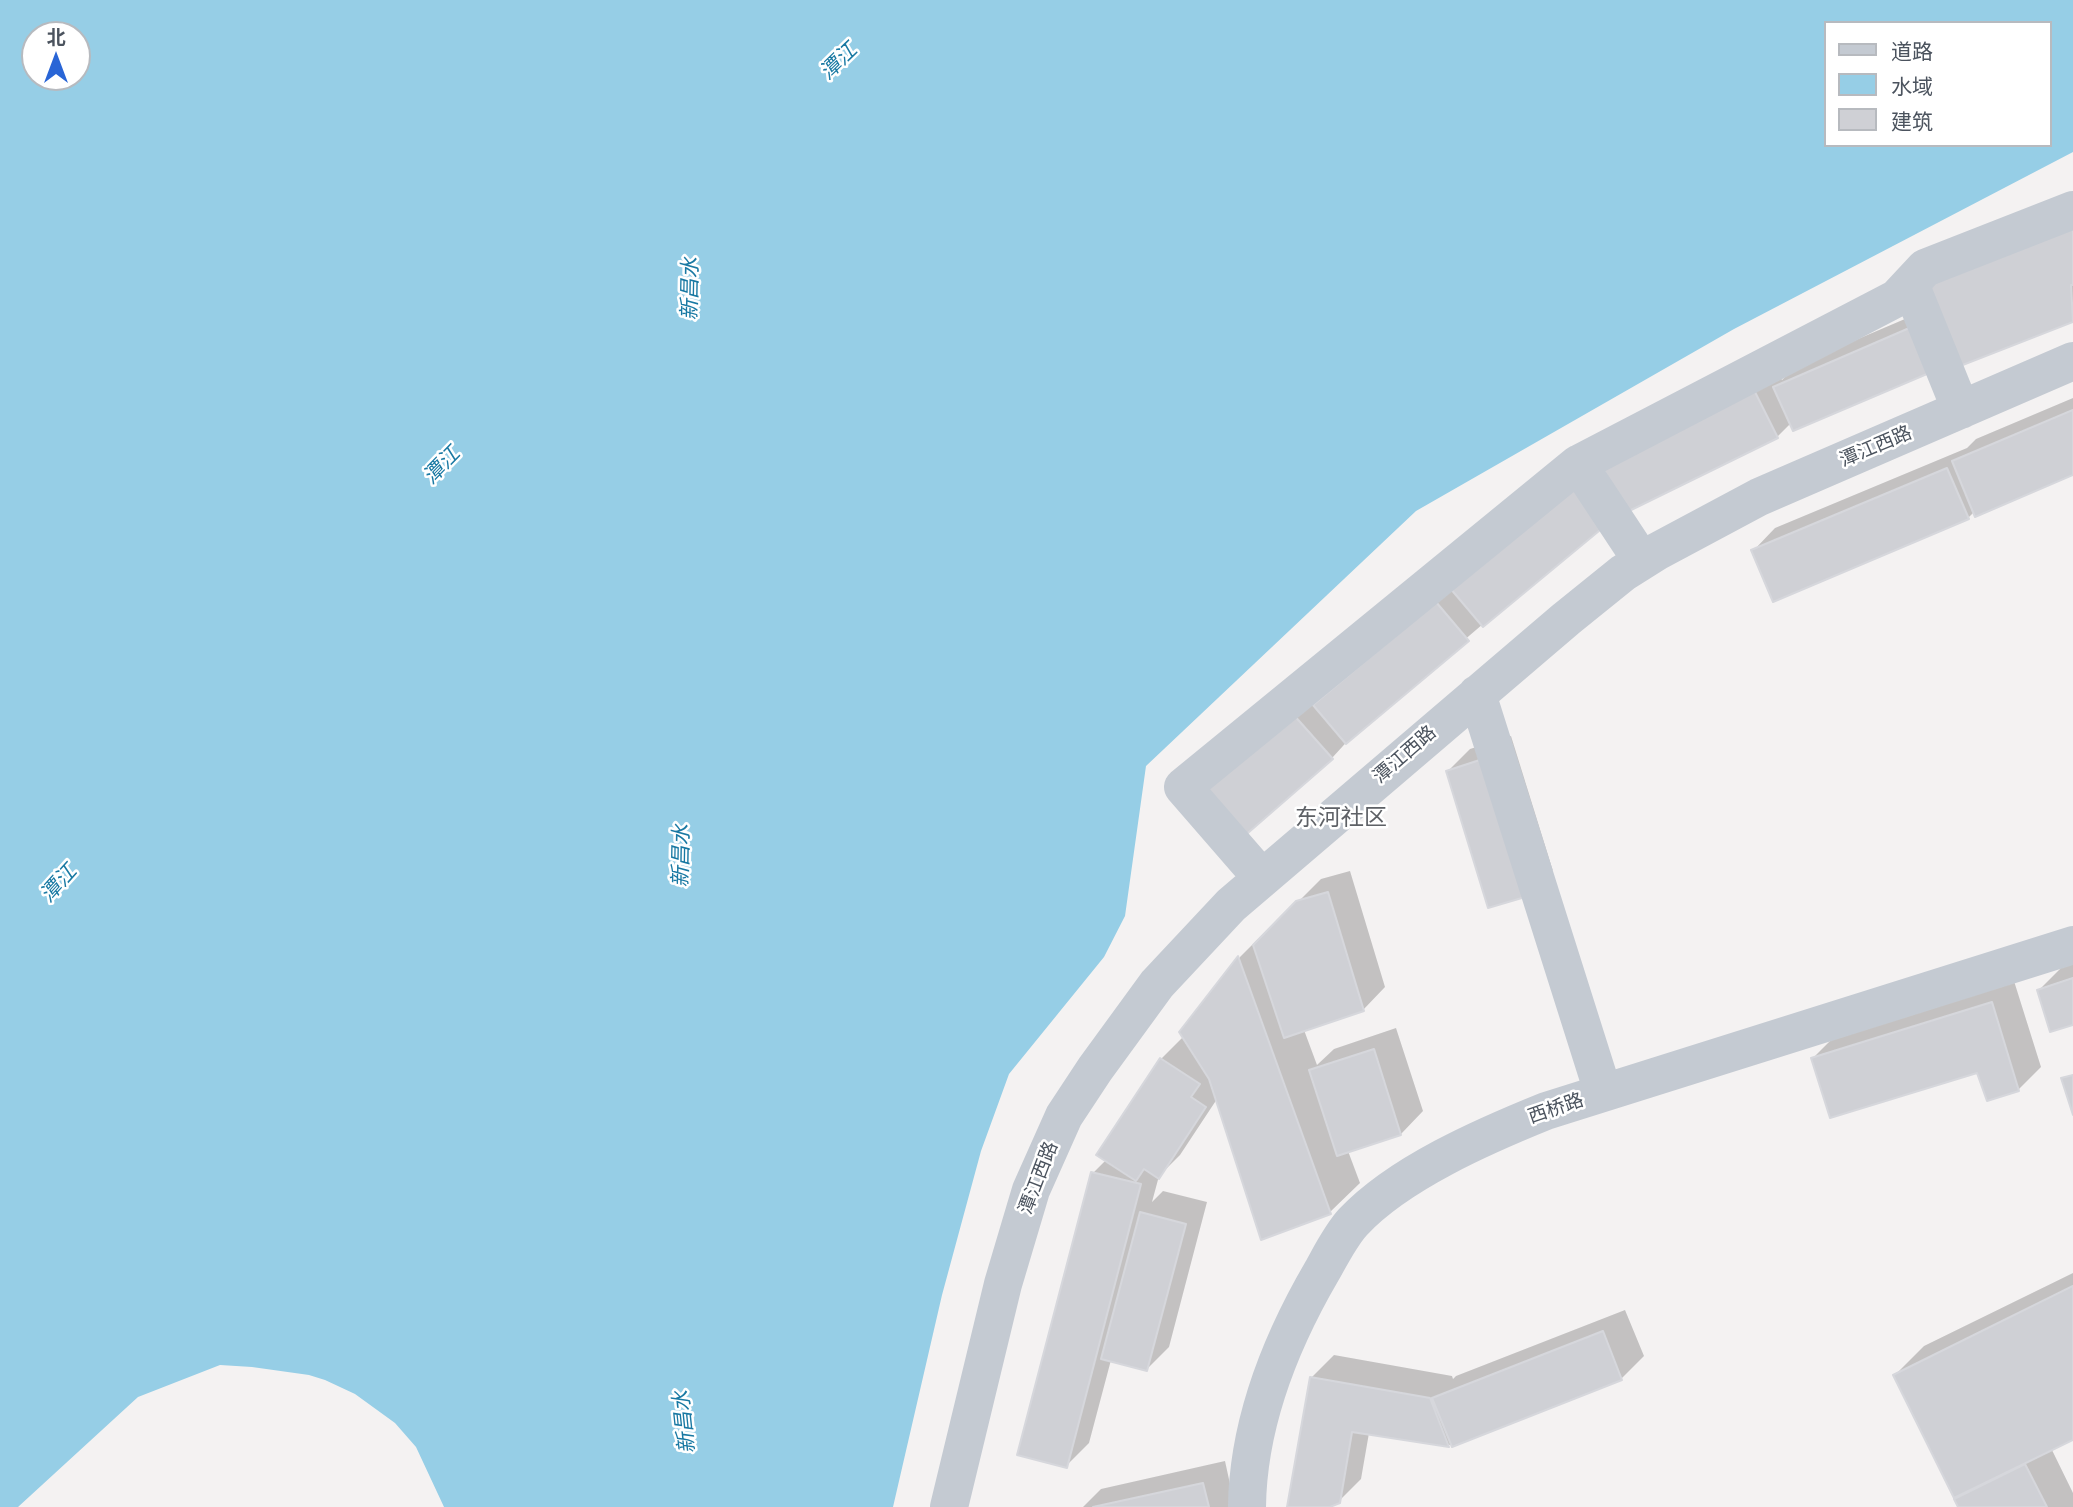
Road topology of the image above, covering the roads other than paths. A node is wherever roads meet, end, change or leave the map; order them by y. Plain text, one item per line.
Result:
1 (2073, 210) edge
2 (1910, 284) junction
3 (2073, 361) edge
4 (1961, 410) junction
5 (1578, 464) junction
6 (1642, 561) junction
7 (1477, 694) junction
8 (1262, 878) junction
9 (2073, 945) edge
10 (1604, 1092) junction
11 (949, 1507) edge
12 (1247, 1507) edge

1 - 2 street
2 - 4 street
2 - 5 street
3 - 4 street, 潭江西路
4 - 6 street, 潭江西路
5 - 6 street
5 - 8 street
6 - 7 street, 潭江西路
7 - 8 street, 潭江西路
7 - 10 street
8 - 11 street, 潭江西路
9 - 10 street, 西桥路
10 - 12 street, 西桥路

